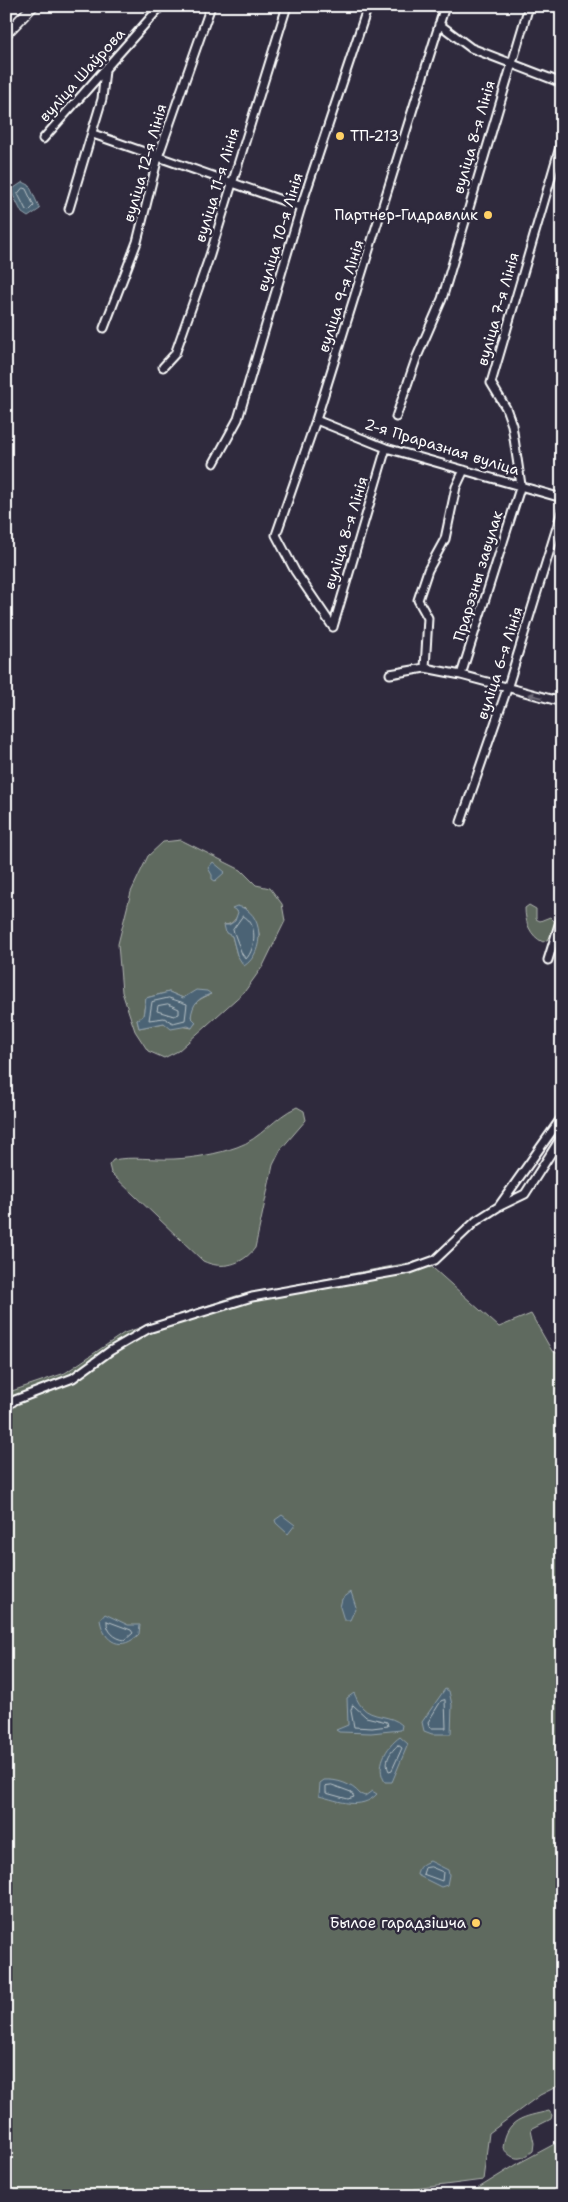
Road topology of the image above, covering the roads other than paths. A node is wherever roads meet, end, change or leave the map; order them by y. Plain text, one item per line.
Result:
1 (33, 6) edge
2 (161, 6) edge
3 (211, 6) edge
4 (287, 6) edge
5 (368, 6) edge
6 (445, 6) edge
7 (529, 6) edge
8 (439, 24) junction
9 (6, 34) edge
10 (510, 62) junction
11 (106, 70) junction
12 (562, 83) edge
13 (92, 134) junction
14 (43, 139) dead end
15 (562, 140) edge
16 (158, 157) junction
17 (230, 183) junction
18 (301, 207) junction
19 (69, 209) dead end
20 (104, 328) dead end
21 (164, 366) dead end
22 (396, 417) dead end
23 (316, 420) junction
24 (386, 448) junction
25 (214, 463) dead end
26 (464, 470) junction
27 (521, 485) junction
28 (562, 498) edge
29 (562, 511) edge
30 (333, 627) joint
31 (425, 668) junction
32 (390, 674) dead end
33 (461, 675) junction
34 (508, 689) junction
35 (562, 702) edge
36 (461, 822) dead end
37 (562, 915) edge
38 (548, 960) dead end
39 (562, 1117) edge
40 (562, 1136) edge
41 (498, 1207) junction
42 (6, 1407) edge

1 - 9 street
2 - 11 street, вуліца Шаўрова
3 - 16 street, вуліца 12-я Лінія
4 - 17 street, вуліца 11-я Лінія
5 - 18 street, вуліца 10-я Лінія
6 - 8 street, вуліца 9-я Лінія
7 - 10 street, вуліца 8-я Лінія
8 - 10 street
8 - 23 street, вуліца 9-я Лінія
10 - 12 street
10 - 22 street, вуліца 8-я Лінія
11 - 13 street
11 - 14 street, вуліца Шаўрова
13 - 16 street
13 - 19 street
15 - 27 street, вуліца 7-я Лінія
16 - 17 street
16 - 20 street, вуліца 12-я Лінія
17 - 18 street
17 - 21 street, вуліца 11-я Лінія
18 - 25 street, вуліца 10-я Лінія
23 - 24 street, 2-я Праразная вуліца
23 - 30 street, вуліца 9-я Лінія
24 - 26 street, 2-я Праразная вуліца
24 - 30 street, вуліца 8-я Лінія
26 - 27 street, 2-я Праразная вуліца
26 - 31 street
27 - 28 street, 2-я Праразная вуліца
27 - 33 street, Прарэзны завулак
29 - 34 street, вуліца 6-я Лінія
31 - 32 street
31 - 33 street
33 - 34 street
35 -> 34 street
34 - 36 street, вуліца 6-я Лінія
37 - 38 street
39 - 41 street
40 - 41 street
41 - 42 street

